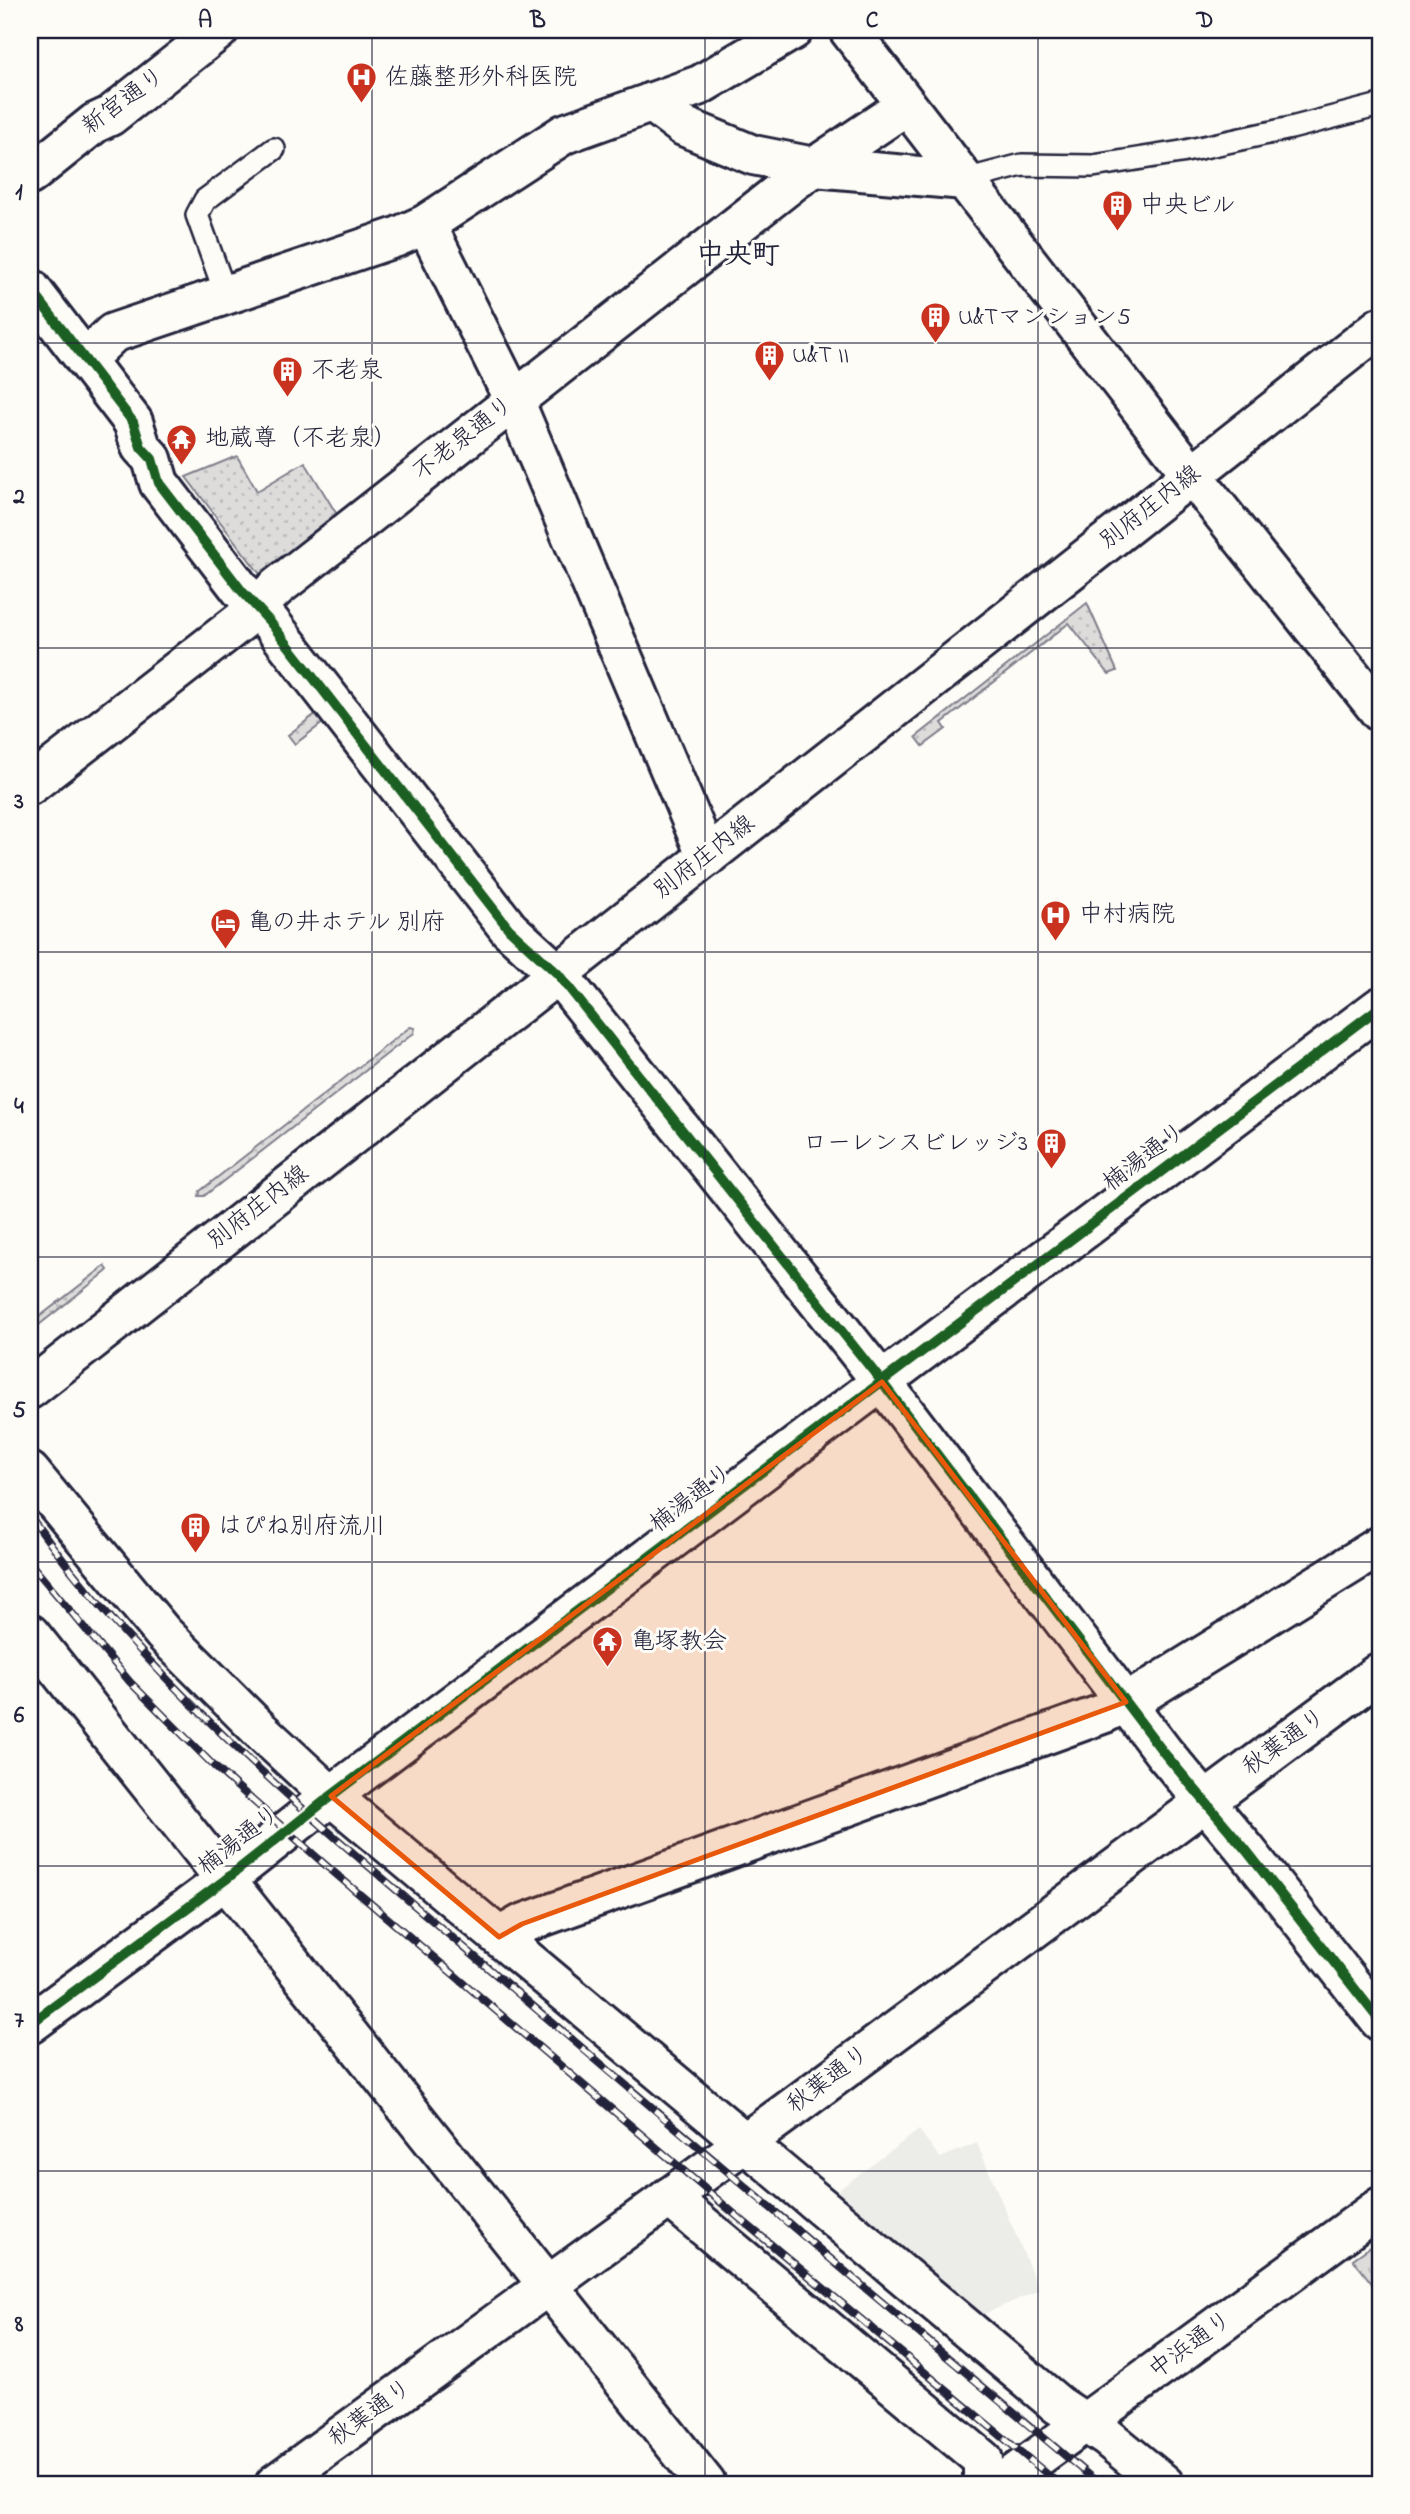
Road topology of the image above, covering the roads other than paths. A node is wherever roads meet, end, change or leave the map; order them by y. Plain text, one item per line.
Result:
1 (219, 30) edge
2 (793, 30) edge
3 (849, 30) edge
4 (651, 102) junction
5 (906, 105) junction
6 (1380, 105) edge
7 (274, 149) dead end
8 (814, 167) junction
9 (30, 175) edge
10 (965, 180) junction
11 (426, 224) junction
12 (30, 288) edge
13 (226, 295) junction
14 (1380, 327) edge
15 (85, 360) junction
16 (514, 400) junction
17 (1192, 475) junction
18 (256, 607) junction
19 (1380, 712) edge
20 (30, 785) edge
21 (708, 857) junction
22 (558, 974) junction
23 (1380, 1007) edge
24 (882, 1382) junction
25 (30, 1389) edge
26 (30, 1472) edge
27 (1380, 1546) edge
28 (30, 1634) edge
29 (1380, 1672) edge
30 (1126, 1702) junction
31 (331, 1796) junction
32 (1206, 1801) junction
33 (225, 1880) junction
34 (499, 1937) junction
35 (1380, 2021) edge
36 (30, 2024) edge
37 (744, 2142) junction
38 (668, 2197) junction
39 (1380, 2207) edge
40 (548, 2285) junction
41 (1086, 2423) junction
42 (275, 2484) edge
43 (706, 2484) edge
44 (983, 2484) edge
45 (1001, 2484) edge
46 (1164, 2484) edge

1 - 9 street, 新宮通り
2 - 4 street
3 - 5 street
4 - 8 street
4 - 11 street
5 - 8 street, 不老泉通り
5 - 10 street
6 - 10 lane
7 - 13 lane
8 - 10 street
8 - 16 street, 不老泉通り
10 - 17 street
11 - 13 street
11 - 16 street
12 - 15 street
13 - 15 street
14 - 17 street, 別府庄内線
15 - 18 street
16 - 18 street, 不老泉通り
16 - 21 street
17 - 19 street
17 - 21 street, 別府庄内線
18 - 20 street, 不老泉通り
18 - 22 street
21 - 22 street, 別府庄内線
22 - 24 street
22 - 25 street, 別府庄内線
23 - 24 street, 楠湯通り
24 - 30 street
24 - 31 street, 楠湯通り
26 - 31 street
27 - 30 street
28 - 33 street
29 - 32 street, 秋葉通り
30 - 32 street
30 - 34 street
31 - 33 street, 楠湯通り
31 - 34 street
32 - 35 street
32 - 37 street, 秋葉通り
33 - 36 street, 楠湯通り
33 - 40 street
34 - 37 street
37 - 38 street, 秋葉通り
37 - 41 street
38 - 40 street, 秋葉通り
38 - 44 street
39 - 41 street, 中浜通り
40 - 42 street, 秋葉通り
40 - 43 street
41 - 45 street, 中浜通り
41 - 46 street

